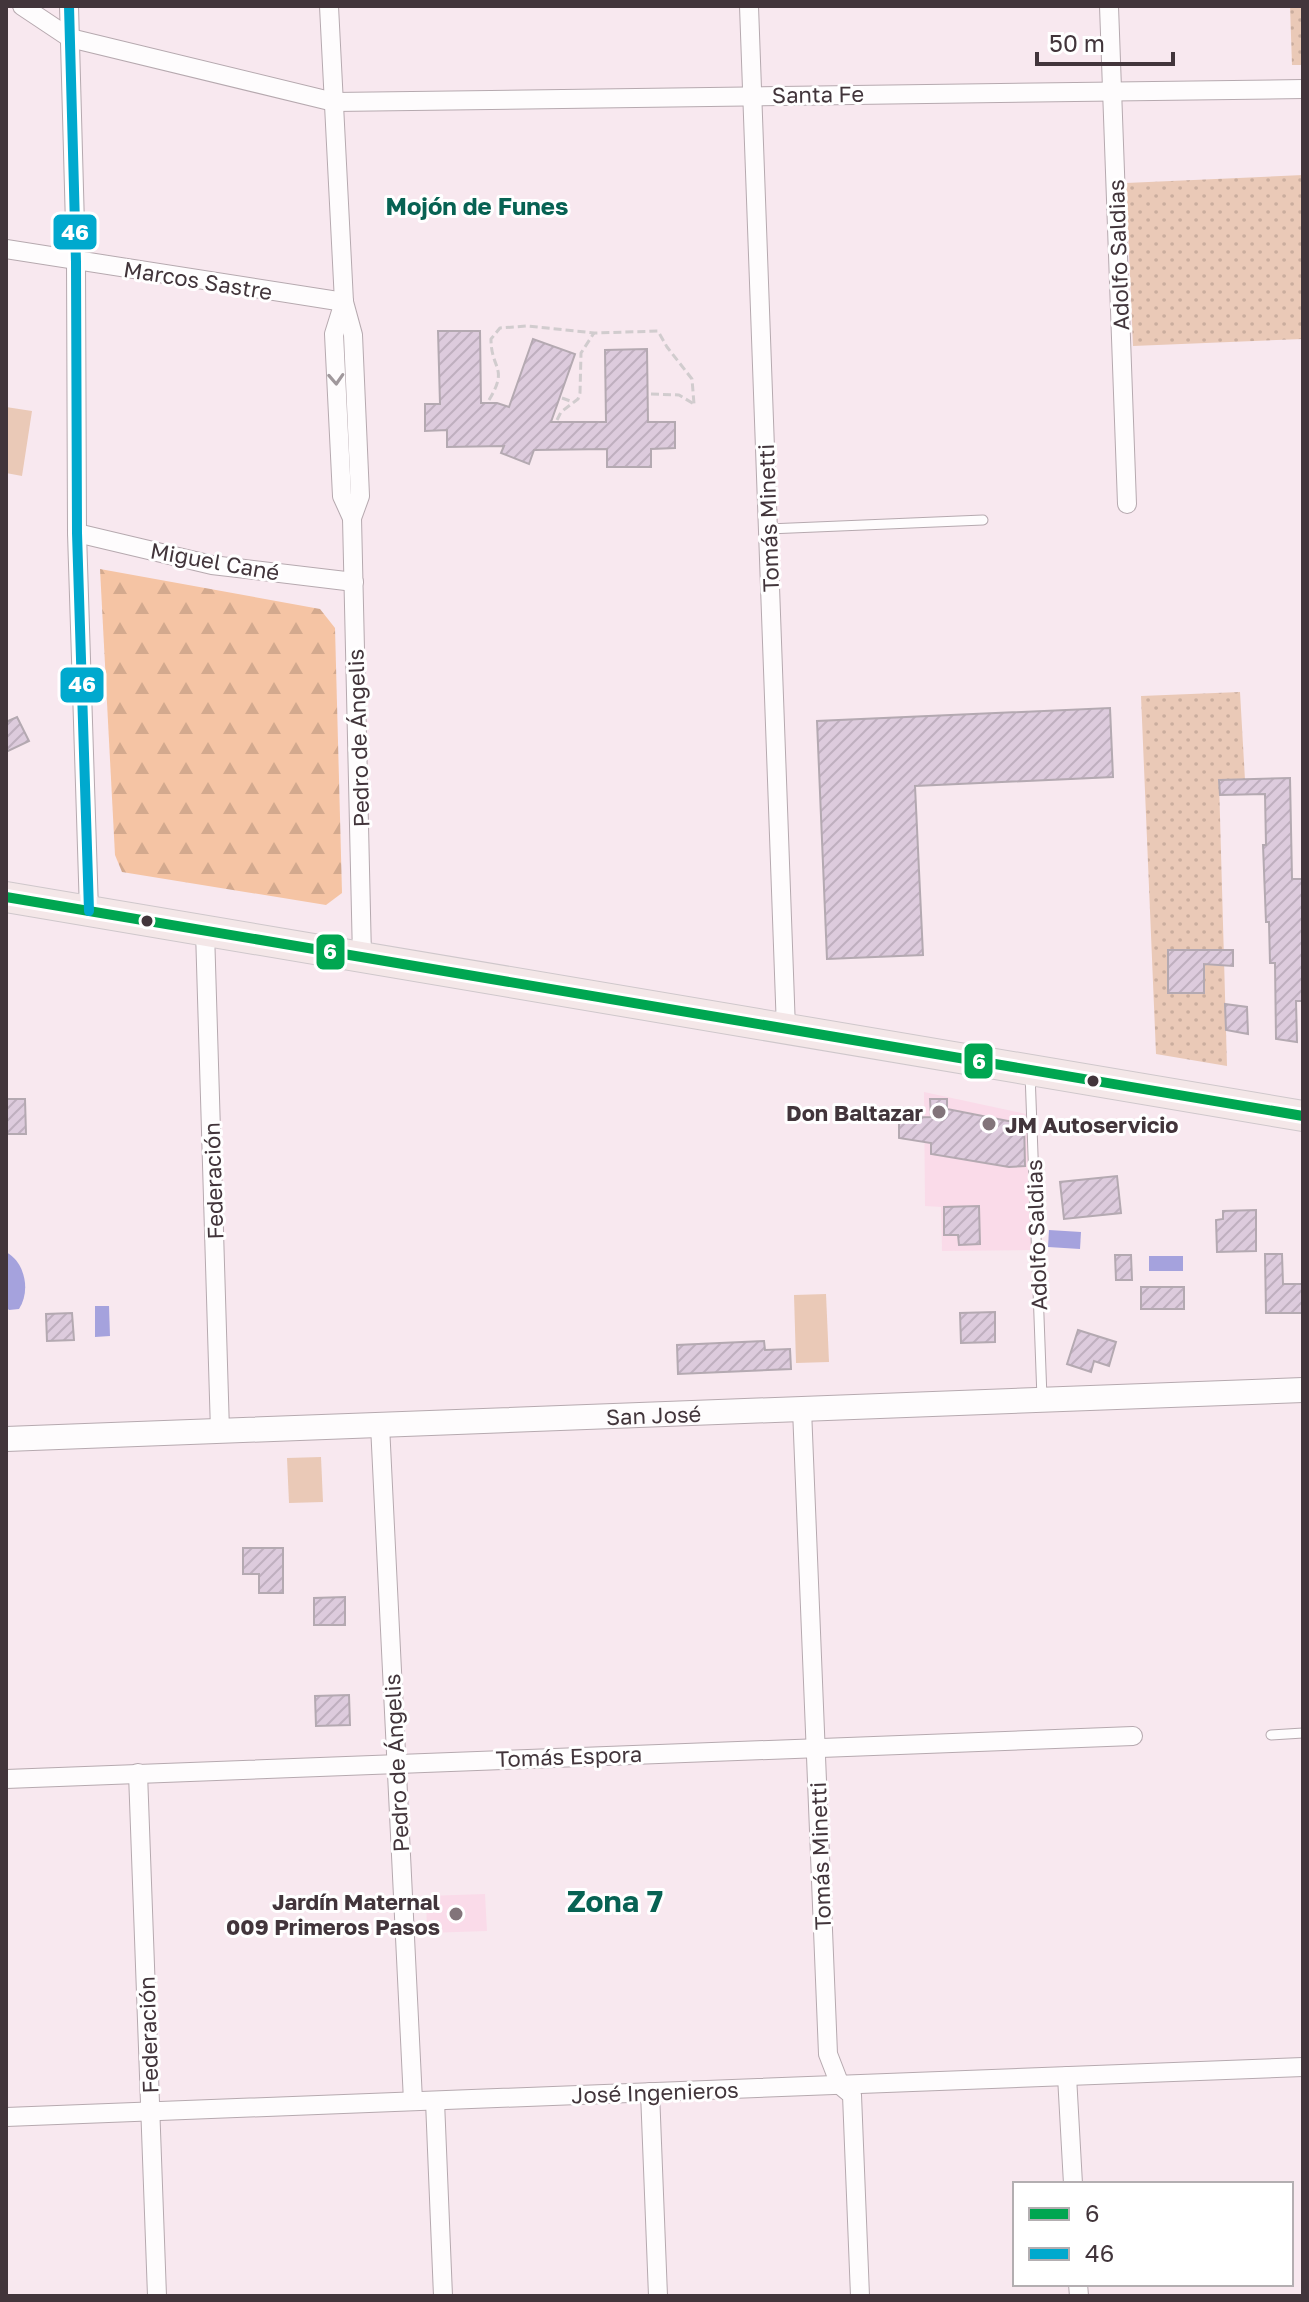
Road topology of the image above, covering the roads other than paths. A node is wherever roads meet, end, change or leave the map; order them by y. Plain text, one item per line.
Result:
1 (22, 6) edge
2 (69, 6) edge
3 (329, 6) edge
4 (749, 6) edge
5 (1109, 6) edge
6 (70, 38) junction
7 (1303, 89) edge
8 (1112, 91) junction
9 (753, 95) junction
10 (334, 102) junction
11 (6, 249) edge
12 (76, 262) junction
13 (344, 302) junction
14 (1127, 504) dead end
15 (983, 520) dead end
16 (768, 529) junction
17 (77, 533) junction
18 (354, 582) junction
19 (6, 897) edge
20 (89, 911) junction
21 (205, 931) junction
22 (362, 957) junction
23 (786, 1029) junction
24 (1030, 1070) junction
25 (1303, 1116) edge
26 (1303, 1390) edge
27 (1042, 1400) junction
28 (802, 1409) junction
29 (380, 1425) junction
30 (220, 1431) junction
31 (6, 1439) edge
32 (1303, 1733) edge
33 (1271, 1735) dead end
34 (1133, 1736) dead end
35 (815, 1747) junction
36 (396, 1763) junction
37 (138, 1773) junction
38 (6, 1779) edge
39 (1303, 2067) edge
40 (1067, 2076) junction
41 (840, 2085) junction
42 (650, 2092) junction
43 (413, 2101) junction
44 (435, 2101) junction
45 (151, 2111) junction
46 (6, 2117) edge
47 (1073, 2182) edge
48 (157, 2296) edge
49 (443, 2296) edge
50 (658, 2296) edge
51 (860, 2296) edge

1 - 6 street
2 - 6 street
3 - 10 street, Pedro de Ángelis
4 - 9 street, Tomás Minetti
5 - 8 street, Adolfo Saldias
6 - 10 street, Santa Fe
6 - 12 street
7 - 8 street, Santa Fe
8 - 9 street, Santa Fe
8 - 14 street, Adolfo Saldias
9 - 10 street, Santa Fe
9 - 16 street, Tomás Minetti
10 - 13 street, Pedro de Ángelis
11 - 12 street, Marcos Sastre
12 - 13 street, Marcos Sastre
12 - 17 street
13 - 18 street, Pedro de Ángelis
15 - 16 lane
16 - 23 street, Tomás Minetti
17 - 18 street, Miguel Cané
17 - 20 street
18 - 22 street, Pedro de Ángelis
19 - 20 main road
20 - 21 main road
21 - 22 main road
21 - 30 street, Federación
22 - 23 main road
23 - 24 main road
24 - 25 main road
24 - 27 lane, Adolfo Saldias
26 - 27 street, San José
27 - 28 street, San José
28 - 29 street, San José
28 - 35 street, Tomás Minetti
29 - 30 street, San José
29 - 36 street, Pedro de Ángelis
30 - 31 street, San José
32 - 33 lane
34 - 35 street, Tomás Espora
35 - 36 street, Tomás Espora
35 - 41 street, Tomás Minetti
36 - 37 street, Tomás Espora
36 - 43 street, Pedro de Ángelis
37 - 38 street, Tomás Espora
37 - 45 street, Federación
39 - 40 street, José Ingenieros
40 - 41 street, José Ingenieros
40 - 47 street
41 - 42 street, José Ingenieros
41 - 51 street, Tomás Minetti
42 - 44 street, José Ingenieros
42 - 50 street
43 - 44 street, José Ingenieros
43 - 45 street, José Ingenieros
44 - 49 street
45 - 46 street, José Ingenieros
45 - 48 street, Federación

